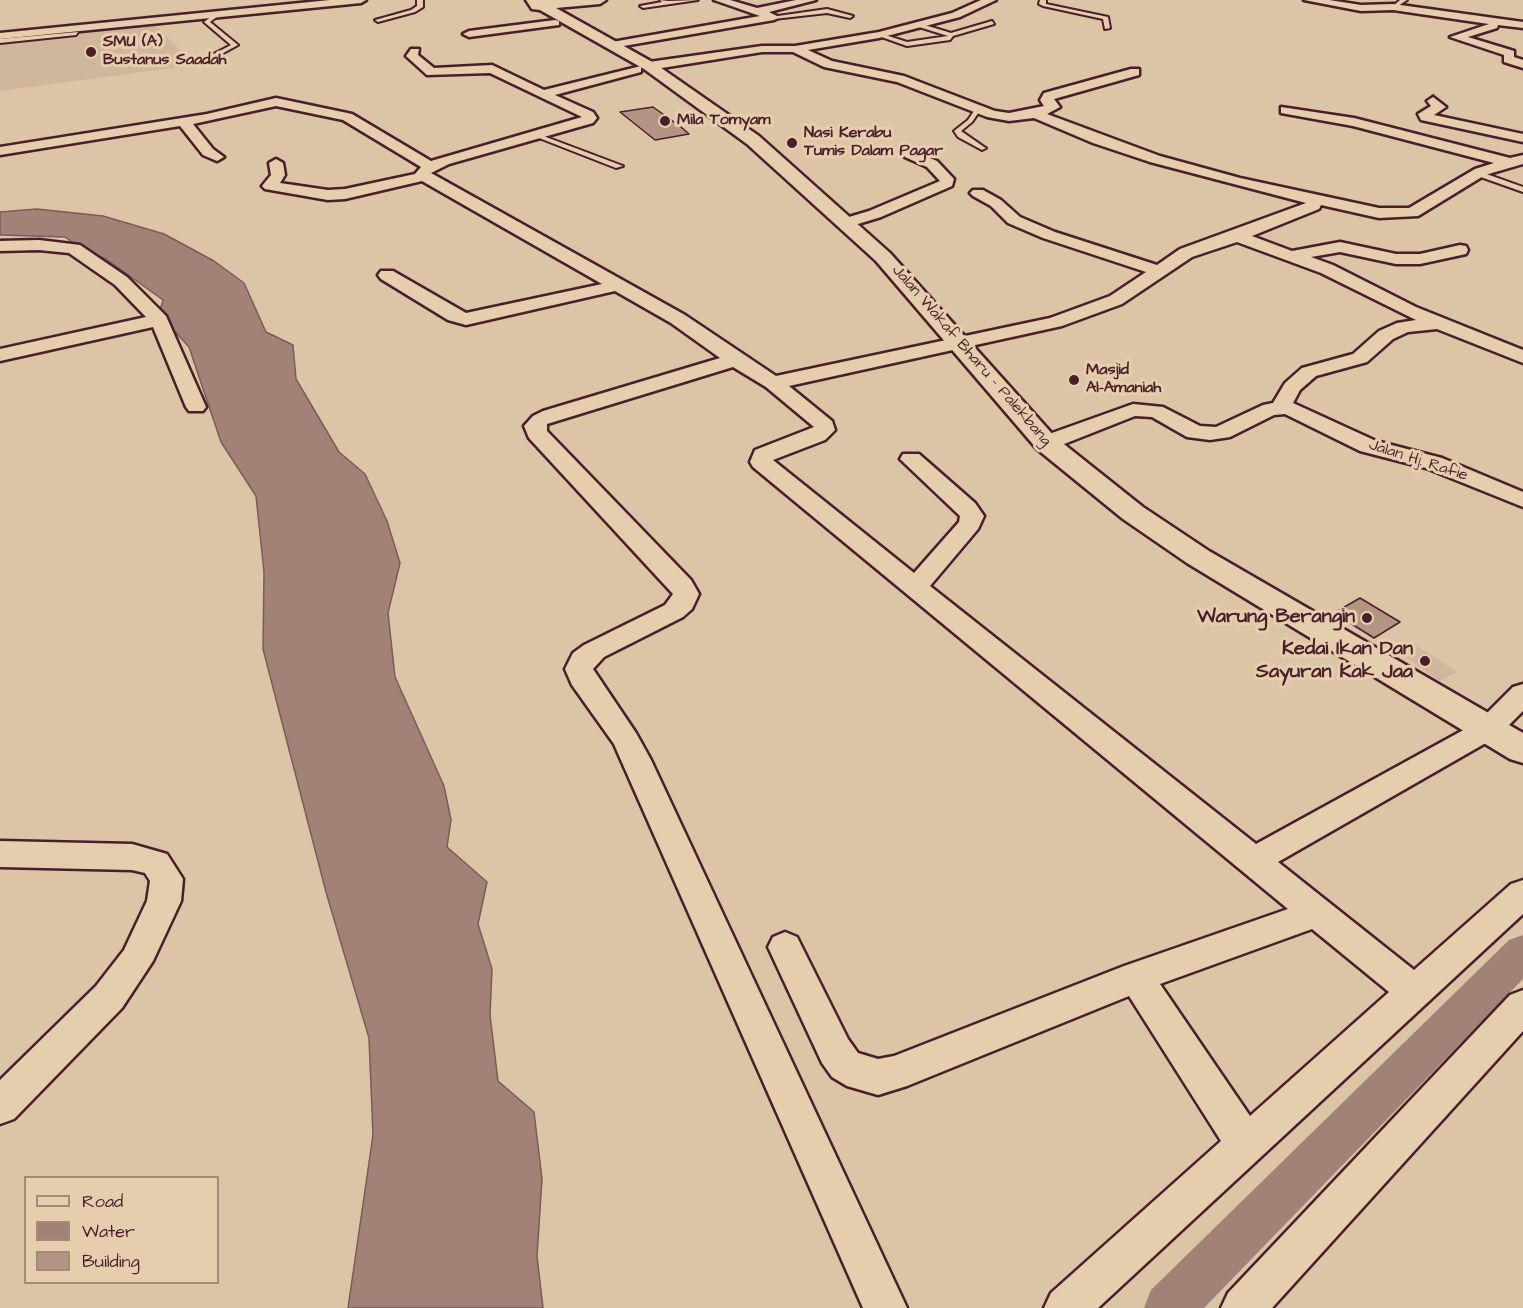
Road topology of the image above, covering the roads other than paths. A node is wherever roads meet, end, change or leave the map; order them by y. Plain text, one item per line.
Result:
1 (361, 0) edge
2 (420, 0) edge
3 (559, 0) edge
4 (695, 0) edge
5 (719, 0) edge
6 (811, 0) edge
7 (991, 0) edge
8 (1043, 0) edge
9 (1315, 0) edge
10 (1404, 0) edge
11 (595, 1) edge
12 (665, 2) edge
13 (1456, 3) dead end
14 (530, 4) edge
15 (643, 6) dead end
16 (1393, 7) junction
17 (758, 11) junction
18 (215, 16) junction
19 (850, 16) dead end
20 (1460, 16) junction
21 (774, 17) junction
22 (378, 20) dead end
23 (559, 21) junction
24 (1494, 21) junction
25 (992, 23) dead end
26 (918, 25) junction
27 (1523, 25) edge
28 (1107, 28) dead end
29 (76, 33) dead end
30 (469, 34) dead end
31 (879, 35) junction
32 (951, 35) junction
33 (0, 36) edge
34 (0, 41) edge
35 (612, 45) junction
36 (790, 45) junction
37 (415, 51) dead end
38 (214, 56) dead end
39 (1523, 64) edge
40 (641, 65) junction
41 (1135, 72) dead end
42 (543, 94) junction
43 (1433, 101) dead end
44 (978, 108) junction
45 (1286, 110) dead end
46 (1035, 114) junction
47 (184, 122) junction
48 (536, 135) junction
49 (1523, 138) edge
50 (982, 148) dead end
51 (0, 151) edge
52 (910, 154) dead end
53 (217, 157) dead end
54 (1523, 159) edge
55 (276, 163) dead end
56 (1508, 163) junction
57 (1523, 165) edge
58 (619, 166) dead end
59 (427, 171) junction
60 (1478, 173) junction
61 (1523, 190) edge
62 (978, 193) dead end
63 (1314, 199) junction
64 (845, 223) junction
65 (1237, 237) junction
66 (0, 246) edge
67 (1460, 250) dead end
68 (1295, 255) junction
69 (1159, 271) junction
70 (387, 275) dead end
71 (619, 285) junction
72 (159, 320) junction
73 (1438, 323) junction
74 (959, 341) junction
75 (0, 355) edge
76 (1523, 357) edge
77 (735, 360) junction
78 (773, 383) junction
79 (196, 407) dead end
80 (1281, 407) junction
81 (1046, 443) junction
82 (911, 459) dead end
83 (1523, 500) edge
84 (915, 588) junction
85 (1523, 694) edge
86 (1488, 729) junction
87 (1523, 750) edge
88 (0, 854) edge
89 (1253, 861) junction
90 (1523, 894) edge
91 (1317, 913) junction
92 (785, 947) dead end
93 (1136, 977) junction
94 (1415, 992) junction
95 (1523, 1006) edge
96 (0, 1106) edge
97 (1246, 1145) junction
98 (885, 1308) edge
99 (1066, 1308) edge
100 (1243, 1308) edge

1 - 18 street
2 - 22 lane
3 - 11 main road
4 - 12 lane
5 - 17 street
6 - 17 street
7 - 26 street
8 - 28 lane
9 - 16 street
10 - 16 lane
11 - 14 main road
11 - 23 main road
12 - 15 lane
13 - 20 street
14 - 23 main road, Jalan Wakaf Bharu - Palekbang
16 - 20 street
17 - 21 street
18 - 33 street
18 - 38 lane
19 - 21 lane
20 - 24 street
21 - 35 street
23 - 30 street
23 - 35 main road, Jalan Wakaf Bharu - Palekbang
23 - 40 main road, Jalan Wakaf Bharu - Palekbang
24 - 27 street
24 - 39 street
25 - 32 lane
26 - 31 street
26 - 32 lane
29 - 34 lane
31 - 32 lane
31 - 36 street
35 - 40 main road, Jalan Wakaf Bharu - Palekbang
36 - 40 street
36 - 44 street
37 - 42 street
40 - 42 street
40 - 64 main road, Jalan Wakaf Bharu - Palekbang
41 - 46 street
42 - 48 street
43 - 49 street
44 - 46 street
44 - 50 lane
45 - 56 street
46 - 63 street
47 - 51 street
47 - 53 street
47 - 59 street
48 - 58 lane
48 - 59 street
52 - 64 street
54 - 56 street
55 - 59 street
56 - 57 street
56 - 60 street
59 - 71 street
60 - 61 lane
60 - 63 street
62 - 69 street
63 - 65 street
64 - 74 main road, Jalan Wakaf Bharu - Palekbang
65 - 68 street
65 - 69 street
66 - 72 street
67 - 68 street
68 - 73 street
69 - 74 street
70 - 71 street
71 - 77 street
72 - 75 street
72 - 79 street
73 - 76 street
73 - 80 street
74 - 78 street
74 - 81 main road, Jalan Wakaf Bharu - Palekbang
77 - 78 street
77 - 98 street
78 - 84 street
80 - 81 street
80 - 83 street, Jalan Hj. Rafie
81 - 86 main road, Jalan Wakaf Bharu - Palekbang
82 - 84 street
84 - 89 street
85 - 86 street
86 - 87 main road, Jalan Wakaf Bharu - Palekbang
86 - 89 street
88 - 96 street
89 - 91 street
90 - 94 street
91 - 93 street
91 - 94 street
92 - 93 street
93 - 97 street
94 - 97 street
95 - 100 street
97 - 99 street

